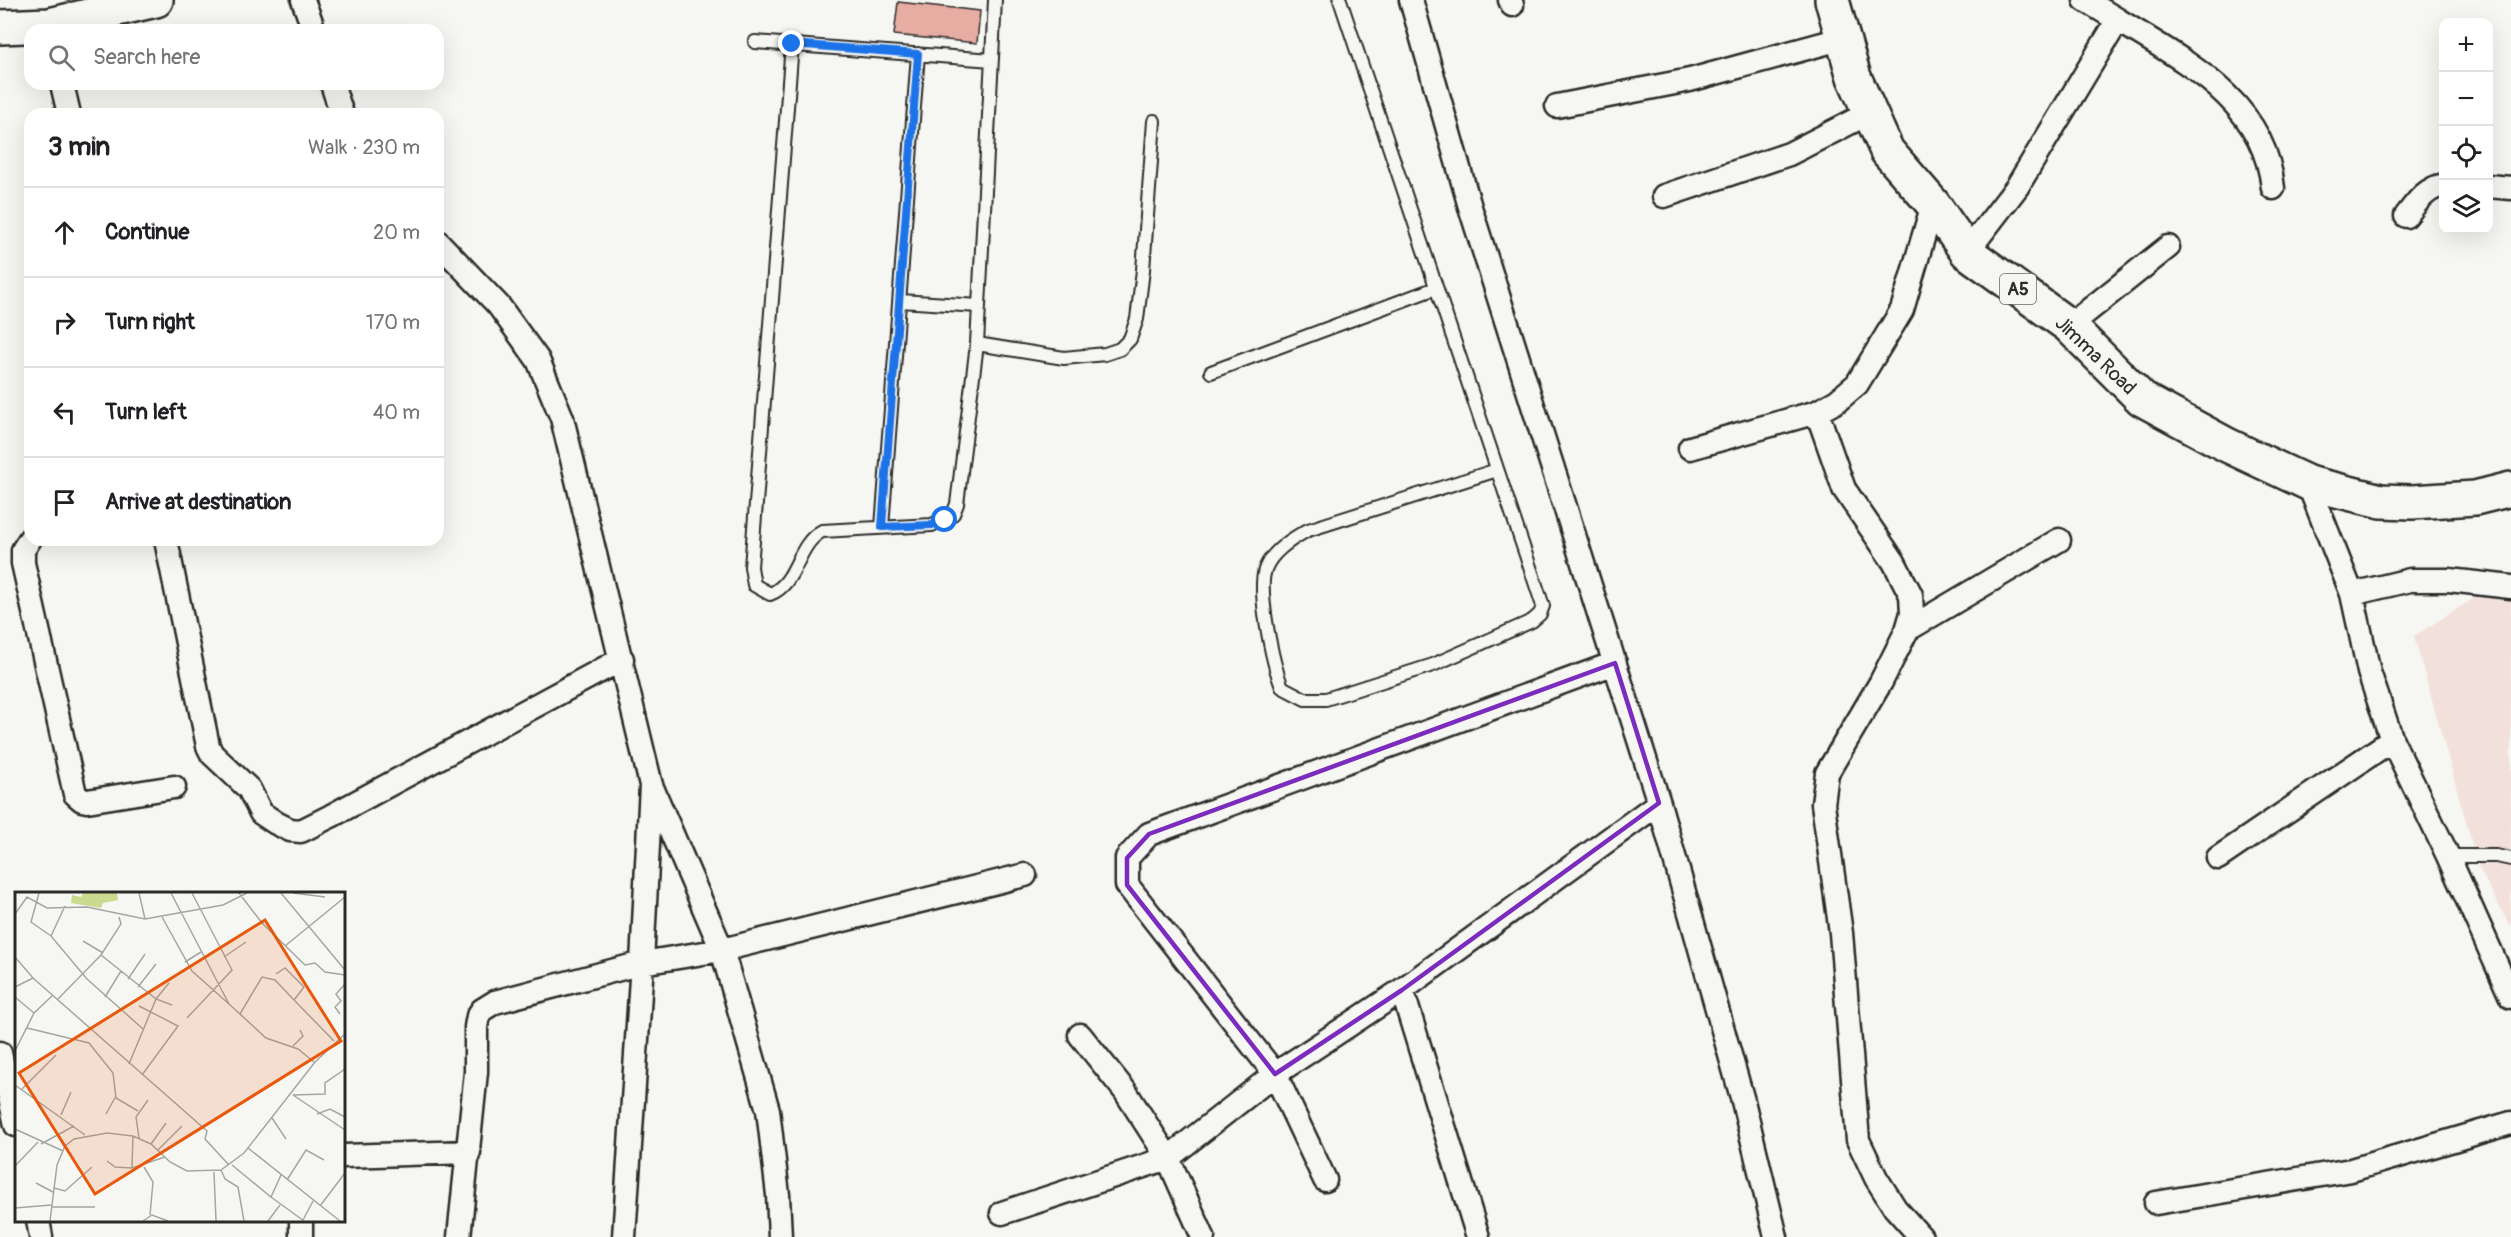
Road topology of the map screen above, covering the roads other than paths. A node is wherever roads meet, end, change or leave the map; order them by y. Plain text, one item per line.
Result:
1 (156, 0) edge
2 (303, 0) edge
3 (995, 0) edge
4 (1340, 0) edge
5 (1411, 0) edge
6 (1832, 0) edge
7 (2085, 0) edge
8 (2118, 20) junction
9 (64, 24) edge
10 (312, 24) edge
11 (0, 27) edge
12 (24, 27) edge
13 (1844, 38) junction
14 (755, 42) dead end
15 (792, 44) junction
16 (918, 54) junction
17 (992, 60) junction
18 (63, 90) edge
19 (334, 90) edge
20 (1557, 106) dead end
21 (68, 108) edge
22 (340, 108) edge
23 (1869, 113) junction
24 (1154, 121) dead end
25 (2439, 186) edge
26 (2493, 186) edge
27 (2273, 188) dead end
28 (2511, 188) edge
29 (1664, 196) dead end
30 (1933, 204) junction
31 (2406, 216) dead end
32 (2168, 247) dead end
33 (444, 248) edge
34 (1967, 252) junction
35 (1436, 288) junction
36 (900, 301) junction
37 (979, 306) junction
38 (2069, 326) junction
39 (977, 345) junction
40 (1211, 372) dead end
41 (1816, 412) junction
42 (1690, 448) dead end
43 (1497, 470) junction
44 (2308, 483) junction
45 (2511, 489) edge
46 (882, 527) junction
47 (2059, 540) dead end
48 (26, 546) edge
49 (167, 546) edge
50 (2511, 586) edge
51 (2352, 594) junction
52 (1907, 630) junction
53 (622, 659) junction
54 (1615, 663) junction
55 (2392, 740) junction
56 (651, 785) junction
57 (174, 787) dead end
58 (1659, 803) junction
59 (2448, 856) junction
60 (2218, 858) dead end
61 (2511, 859) edge
62 (1025, 875) dead end
63 (722, 950) junction
64 (642, 963) junction
65 (1402, 990) junction
66 (2511, 997) edge
67 (1080, 1035) dead end
68 (0, 1053) edge
69 (1275, 1074) junction
70 (15, 1120) edge
71 (2511, 1123) edge
72 (469, 1152) junction
73 (345, 1156) edge
74 (1168, 1158) junction
75 (1325, 1180) dead end
76 (2156, 1203) dead end
77 (1002, 1213) dead end
78 (38, 1222) edge
79 (41, 1237) edge
80 (459, 1237) edge
81 (624, 1237) edge
82 (780, 1237) edge
83 (1203, 1237) edge
84 (1478, 1237) edge
85 (1776, 1237) edge
86 (1921, 1237) edge

1 - 9 highway
2 - 10 street
3 - 17 lane
4 - 35 lane
5 - 54 street
6 - 13 highway, Jimma Road / A5
7 - 8 street
8 - 27 street
8 - 34 street
11 - 12 highway
13 - 20 street
13 - 23 highway, Jimma Road / A5
14 - 15 lane
15 - 16 lane
15 - 46 lane
16 - 17 lane
16 - 36 lane
17 - 37 lane
18 - 21 street
19 - 22 street
23 - 29 street
23 - 30 highway, Jimma Road / A5
24 - 39 lane
25 - 31 street
26 - 28 street
30 - 34 highway, Jimma Road / A5
30 - 41 street
32 - 38 street
33 - 53 street
34 - 38 highway, Jimma Road / A5
35 - 40 lane
35 - 43 lane
36 - 37 lane
36 - 46 lane
37 - 39 lane
38 - 44 highway, Jimma Road / A5
39 - 46 lane
41 - 42 street
41 - 52 street
43 - 43 lane
44 - 45 highway, Jimma Road / A5
44 - 51 street
47 - 52 street
48 - 57 street
49 - 53 street
50 - 51 street
51 - 55 street
52 - 86 street
53 - 56 street
54 - 58 street
54 - 69 street
55 - 59 street
55 - 60 street
56 - 63 street
56 - 64 street
58 - 65 street
58 - 85 street
59 - 61 lane
59 - 66 street
62 - 63 street
63 - 64 street
63 - 82 street
64 - 72 street
64 - 81 street
65 - 69 street
65 - 84 street
67 - 74 street
68 - 70 street
69 - 74 street
69 - 75 street
71 - 76 street
72 - 73 street
72 - 80 street
74 - 77 street
74 - 83 street
78 - 79 street

